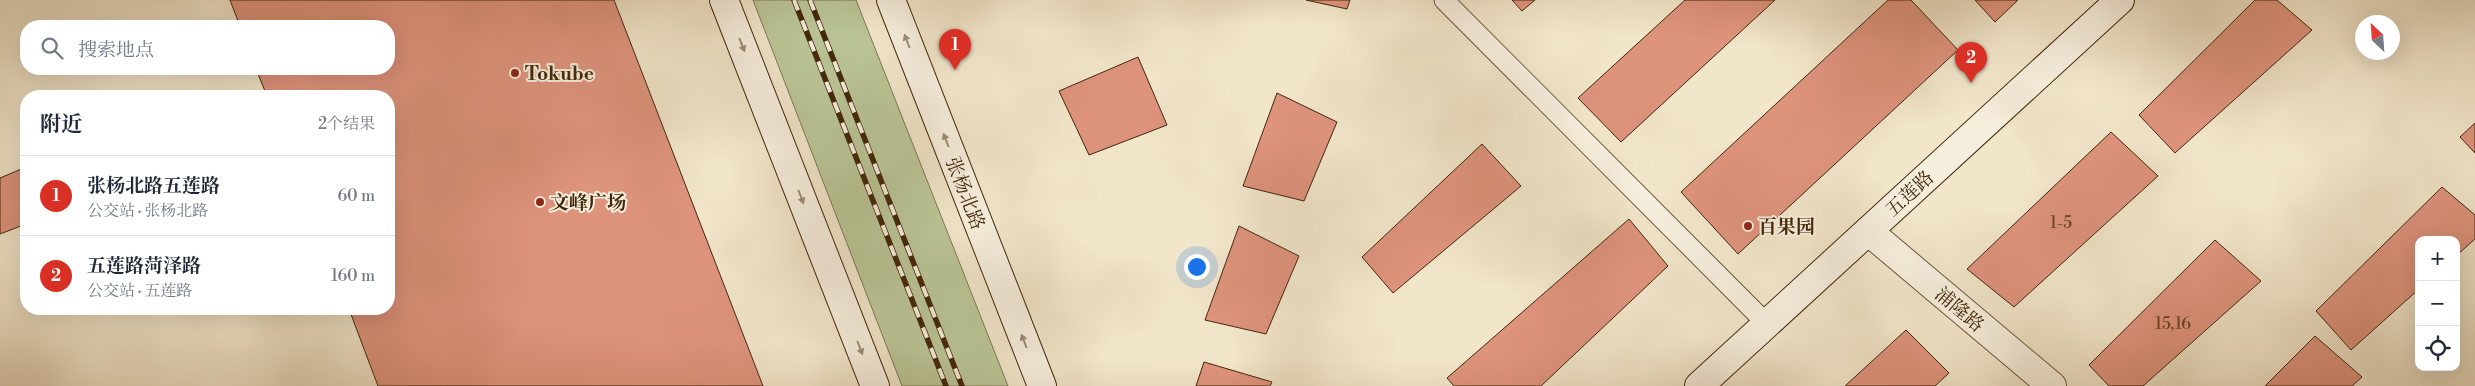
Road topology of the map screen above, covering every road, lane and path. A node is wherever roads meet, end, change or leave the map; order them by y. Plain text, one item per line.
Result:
1 (724, 0) edge
2 (891, 0) edge
3 (1444, 0) edge
4 (2120, 0) edge
5 (1868, 231) junction
6 (1767, 324) junction
7 (875, 386) edge
8 (1042, 386) edge
9 (1699, 386) edge
10 (2052, 386) edge

1 -> 7 main road
8 -> 2 main road, 张杨北路
3 - 6 lane
4 - 5 main road, 五莲路
5 - 6 main road, 五莲路
5 - 10 main road, 浦隆路
6 - 9 main road, 五莲路

